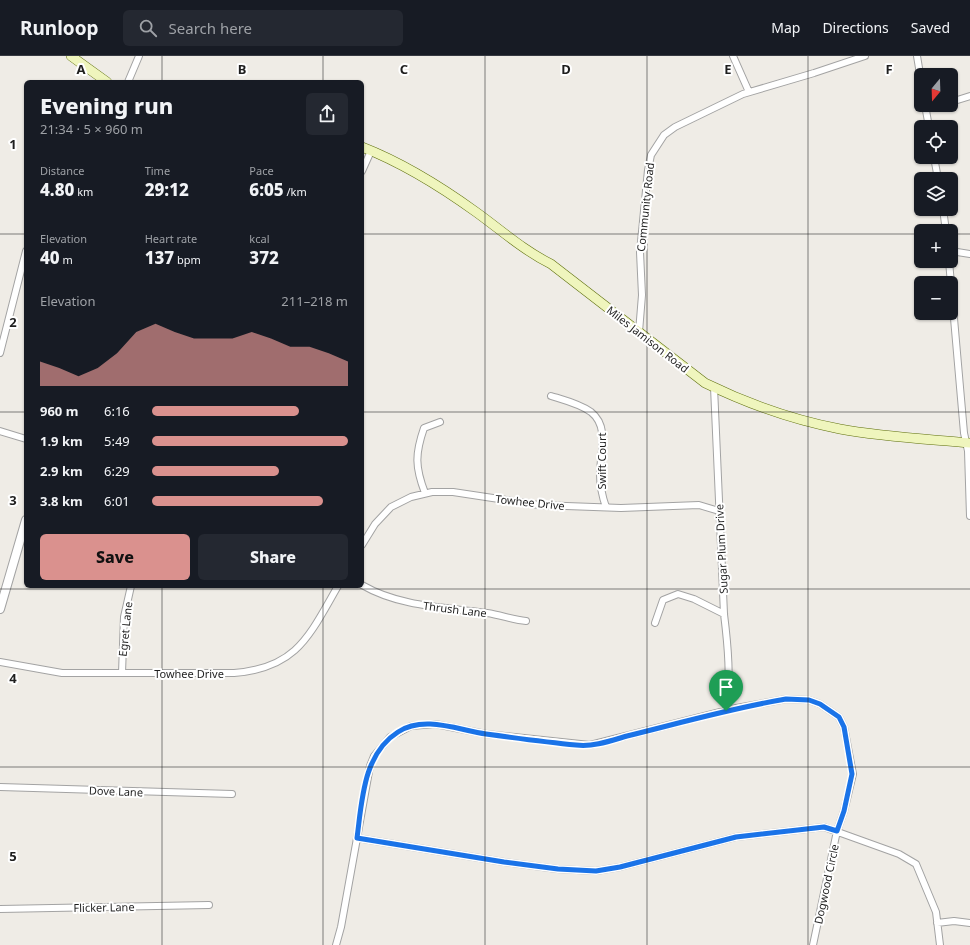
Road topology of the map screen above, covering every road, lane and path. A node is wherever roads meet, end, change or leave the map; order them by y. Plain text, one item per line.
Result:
1 (71, 56) edge
2 (138, 56) edge
3 (733, 56) edge
4 (865, 56) edge
5 (916, 56) edge
6 (918, 68) edge
7 (104, 80) edge
8 (129, 80) edge
9 (749, 92) junction
10 (970, 96) edge
11 (958, 100) edge
12 (364, 148) edge
13 (371, 151) junction
14 (364, 167) edge
15 (958, 252) edge
16 (970, 254) edge
17 (24, 259) edge
18 (950, 268) edge
19 (640, 332) junction
20 (0, 353) edge
21 (714, 387) junction
22 (551, 396) dead end
23 (440, 422) dead end
24 (0, 431) edge
25 (24, 438) edge
26 (968, 443) edge
27 (425, 493) junction
28 (606, 507) junction
29 (719, 511) junction
30 (970, 516) edge
31 (24, 527) edge
32 (364, 542) edge
33 (364, 586) edge
34 (131, 588) edge
35 (337, 588) edge
36 (0, 608) edge
37 (724, 614) junction
38 (526, 621) dead end
39 (655, 623) dead end
40 (0, 662) edge
41 (122, 673) junction
42 (726, 711) junction
43 (0, 787) edge
44 (232, 794) dead end
45 (837, 831) junction
46 (357, 838) junction
47 (208, 905) dead end
48 (0, 909) edge
49 (937, 923) junction
50 (970, 923) edge
51 (336, 945) edge
52 (814, 945) edge
53 (940, 945) edge

1 - 7 main road
2 - 8 street
3 - 9 street
4 - 9 street, Community Road
5 - 6 street
9 - 19 street, Community Road
10 - 11 street
12 - 13 main road, Miles Jamison Road
13 - 14 street
13 - 19 main road, Miles Jamison Road
15 - 16 street
17 - 20 street
18 - 26 street
19 - 21 main road, Miles Jamison Road
21 - 26 main road, Miles Jamison Road
21 - 29 street, Sugar Plum Drive
22 - 28 street, Swift Court
23 - 27 street
24 - 25 street
26 - 30 street
27 - 28 street, Towhee Drive
27 - 32 street, Towhee Drive
28 - 29 street, Towhee Drive
29 - 37 street, Sugar Plum Drive
31 - 36 street
33 - 38 street, Thrush Lane
34 - 41 street, Egret Lane
35 - 41 street, Towhee Drive
37 - 39 street
37 - 42 street, Sugar Plum Drive
40 - 41 street, Towhee Drive
42 - 45 street, Dogwood Circle
42 - 46 street, Dogwood Circle
43 - 44 street, Dove Lane
45 - 46 street
45 - 49 street
45 - 52 street, Dogwood Circle
46 - 51 street, Dogwood Circle
47 - 48 street, Flicker Lane
49 - 50 street
49 - 53 street

